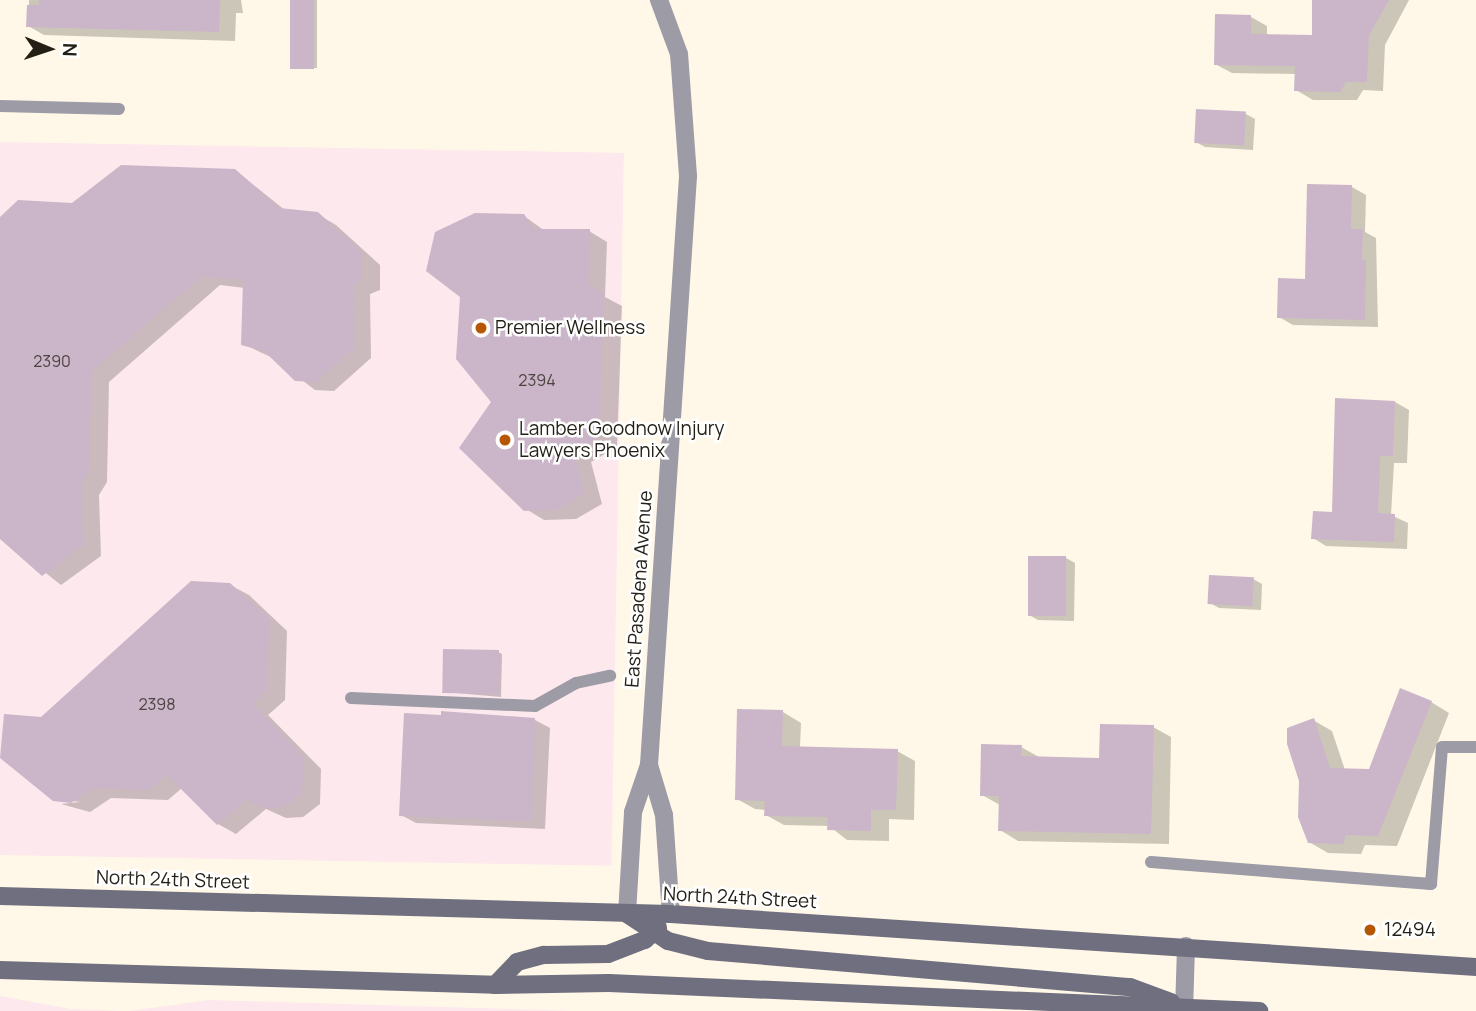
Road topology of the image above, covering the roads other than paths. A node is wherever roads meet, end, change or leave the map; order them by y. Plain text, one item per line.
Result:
1 (659, 0) edge
2 (0, 106) edge
3 (119, 109) dead end
4 (610, 676) dead end
5 (351, 698) dead end
6 (1476, 747) edge
7 (649, 765) junction
8 (1151, 862) dead end
9 (0, 897) edge
10 (627, 914) junction
11 (671, 915) junction
12 (652, 934) junction
13 (1186, 946) junction
14 (1476, 967) edge
15 (0, 970) edge
16 (495, 985) junction
17 (1184, 1009) edge
18 (1259, 1011) edge

1 - 7 street, East Pasadena Avenue
2 - 3 lane
4 - 5 lane
6 - 8 lane
7 - 10 street, East Pasadena Avenue
7 - 11 street, East Pasadena Avenue
9 - 10 main road, North 24th Street
10 - 11 main road, North 24th Street
10 - 12 main road
11 - 12 main road
11 - 13 main road, North 24th Street
12 - 16 main road
12 - 17 main road
13 - 14 main road, North 24th Street
13 - 17 street
15 - 16 main road
16 - 17 main road
17 - 18 main road

